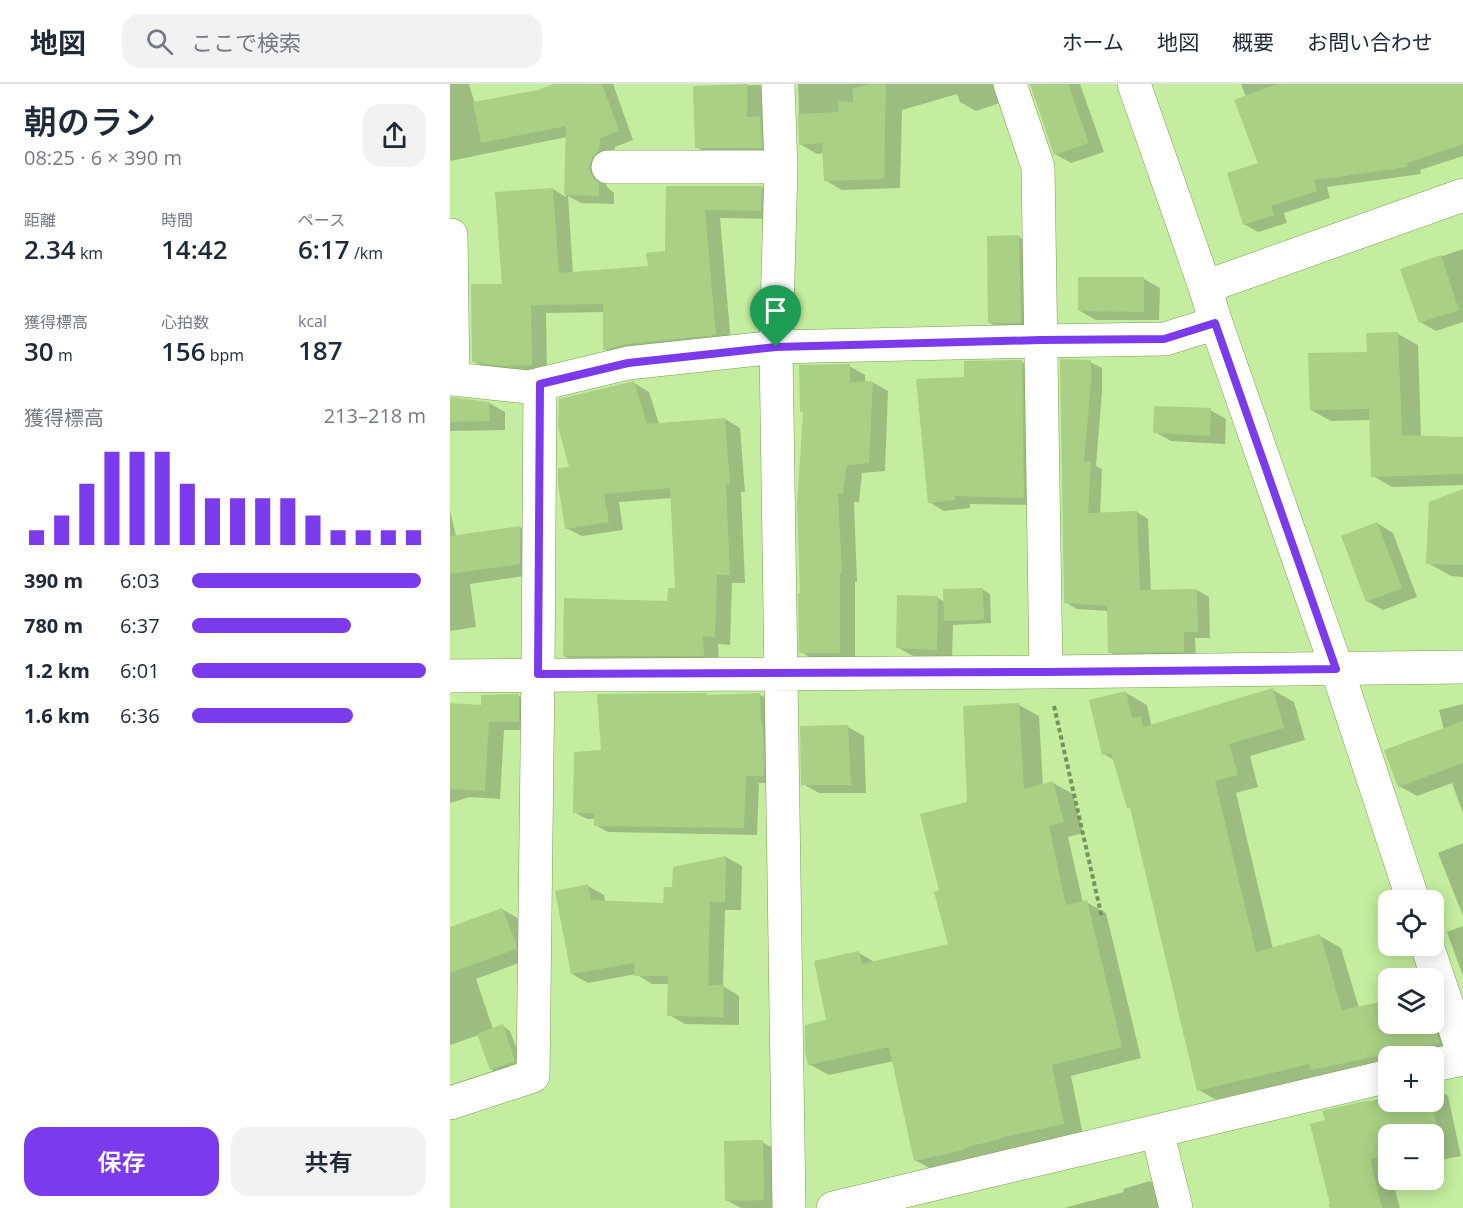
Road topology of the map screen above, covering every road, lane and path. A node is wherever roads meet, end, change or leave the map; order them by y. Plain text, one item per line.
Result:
1 (778, 84) edge
2 (1010, 84) edge
3 (1134, 84) edge
4 (608, 167) dead end
5 (781, 167) junction
6 (1463, 195) edge
7 (450, 236) edge
8 (1205, 287) junction
9 (1215, 323) junction
10 (1040, 340) junction
11 (776, 347) junction
12 (540, 384) junction
13 (1463, 667) edge
14 (1336, 669) junction
15 (1046, 672) junction
16 (781, 673) junction
17 (538, 674) junction
18 (450, 675) edge
19 (1410, 890) edge
20 (1102, 918) dead end
21 (1431, 956) edge
22 (1463, 1053) edge
23 (1463, 1059) edge
24 (1444, 1063) edge
25 (1378, 1079) edge
26 (450, 1103) edge
27 (1157, 1131) junction
28 (789, 1208) edge
29 (833, 1208) edge
30 (1176, 1208) edge

1 - 5 street
2 - 10 street
3 - 8 street
4 - 5 street
5 - 11 street
6 - 8 street
7 - 12 street
8 - 9 street
9 - 10 street
9 - 14 street
10 - 11 street
10 - 15 street
11 - 12 street
11 - 16 street
12 - 17 street
13 - 14 street
14 - 15 street
14 - 19 street
15 - 16 street
15 - 20 path
16 - 17 street
16 - 28 street
17 - 18 street
17 - 26 street
21 - 22 street
23 - 24 street
25 - 27 street
27 - 29 street
27 - 30 street

